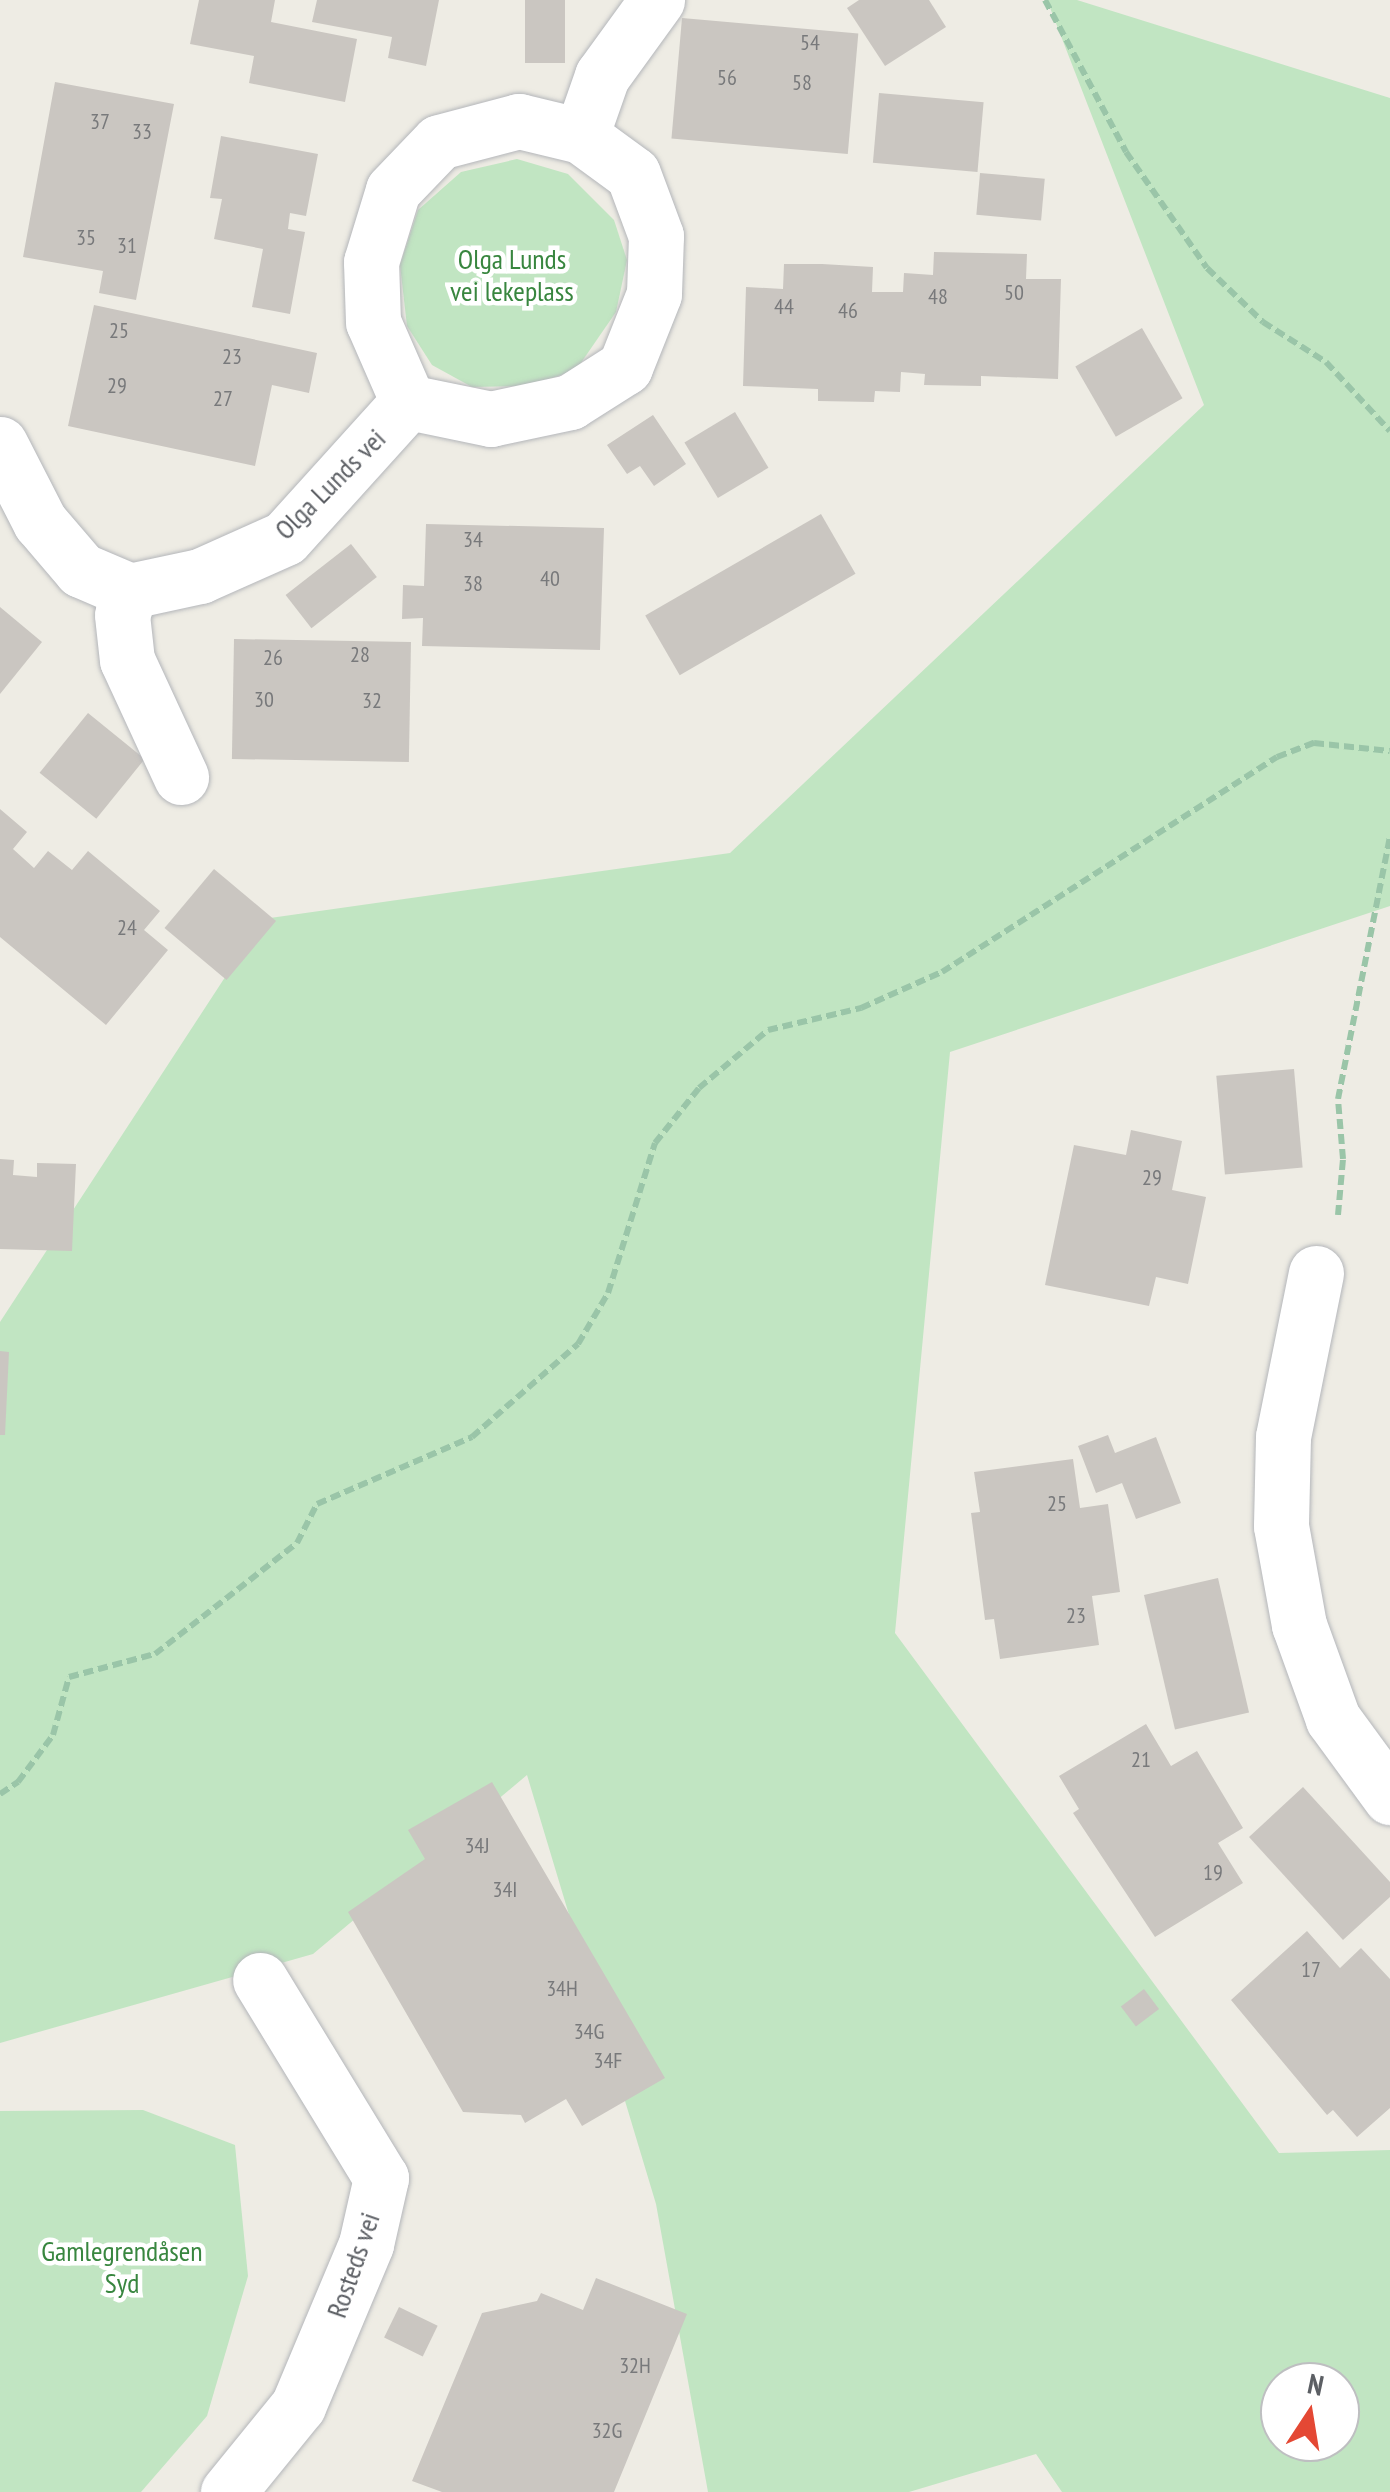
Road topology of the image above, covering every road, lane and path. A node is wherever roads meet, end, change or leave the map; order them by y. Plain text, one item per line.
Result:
1 (657, 0) edge
2 (1045, 0) edge
3 (581, 136) junction
4 (408, 402) junction
5 (1390, 431) edge
6 (0, 444) edge
7 (130, 591) junction
8 (1390, 751) edge
9 (182, 777) dead end
10 (1390, 837) edge
11 (1316, 1273) joint
12 (0, 1794) edge
13 (1390, 1797) edge
14 (260, 1980) dead end
15 (228, 2492) edge

1 - 3 street
2 - 5 path
3 - 4 street
3 - 4 street
4 - 7 street, Olga Lunds vei
6 - 7 street
7 - 9 street
8 - 12 path
10 - 11 path
11 - 13 street
14 - 15 street, Rosteds vei

